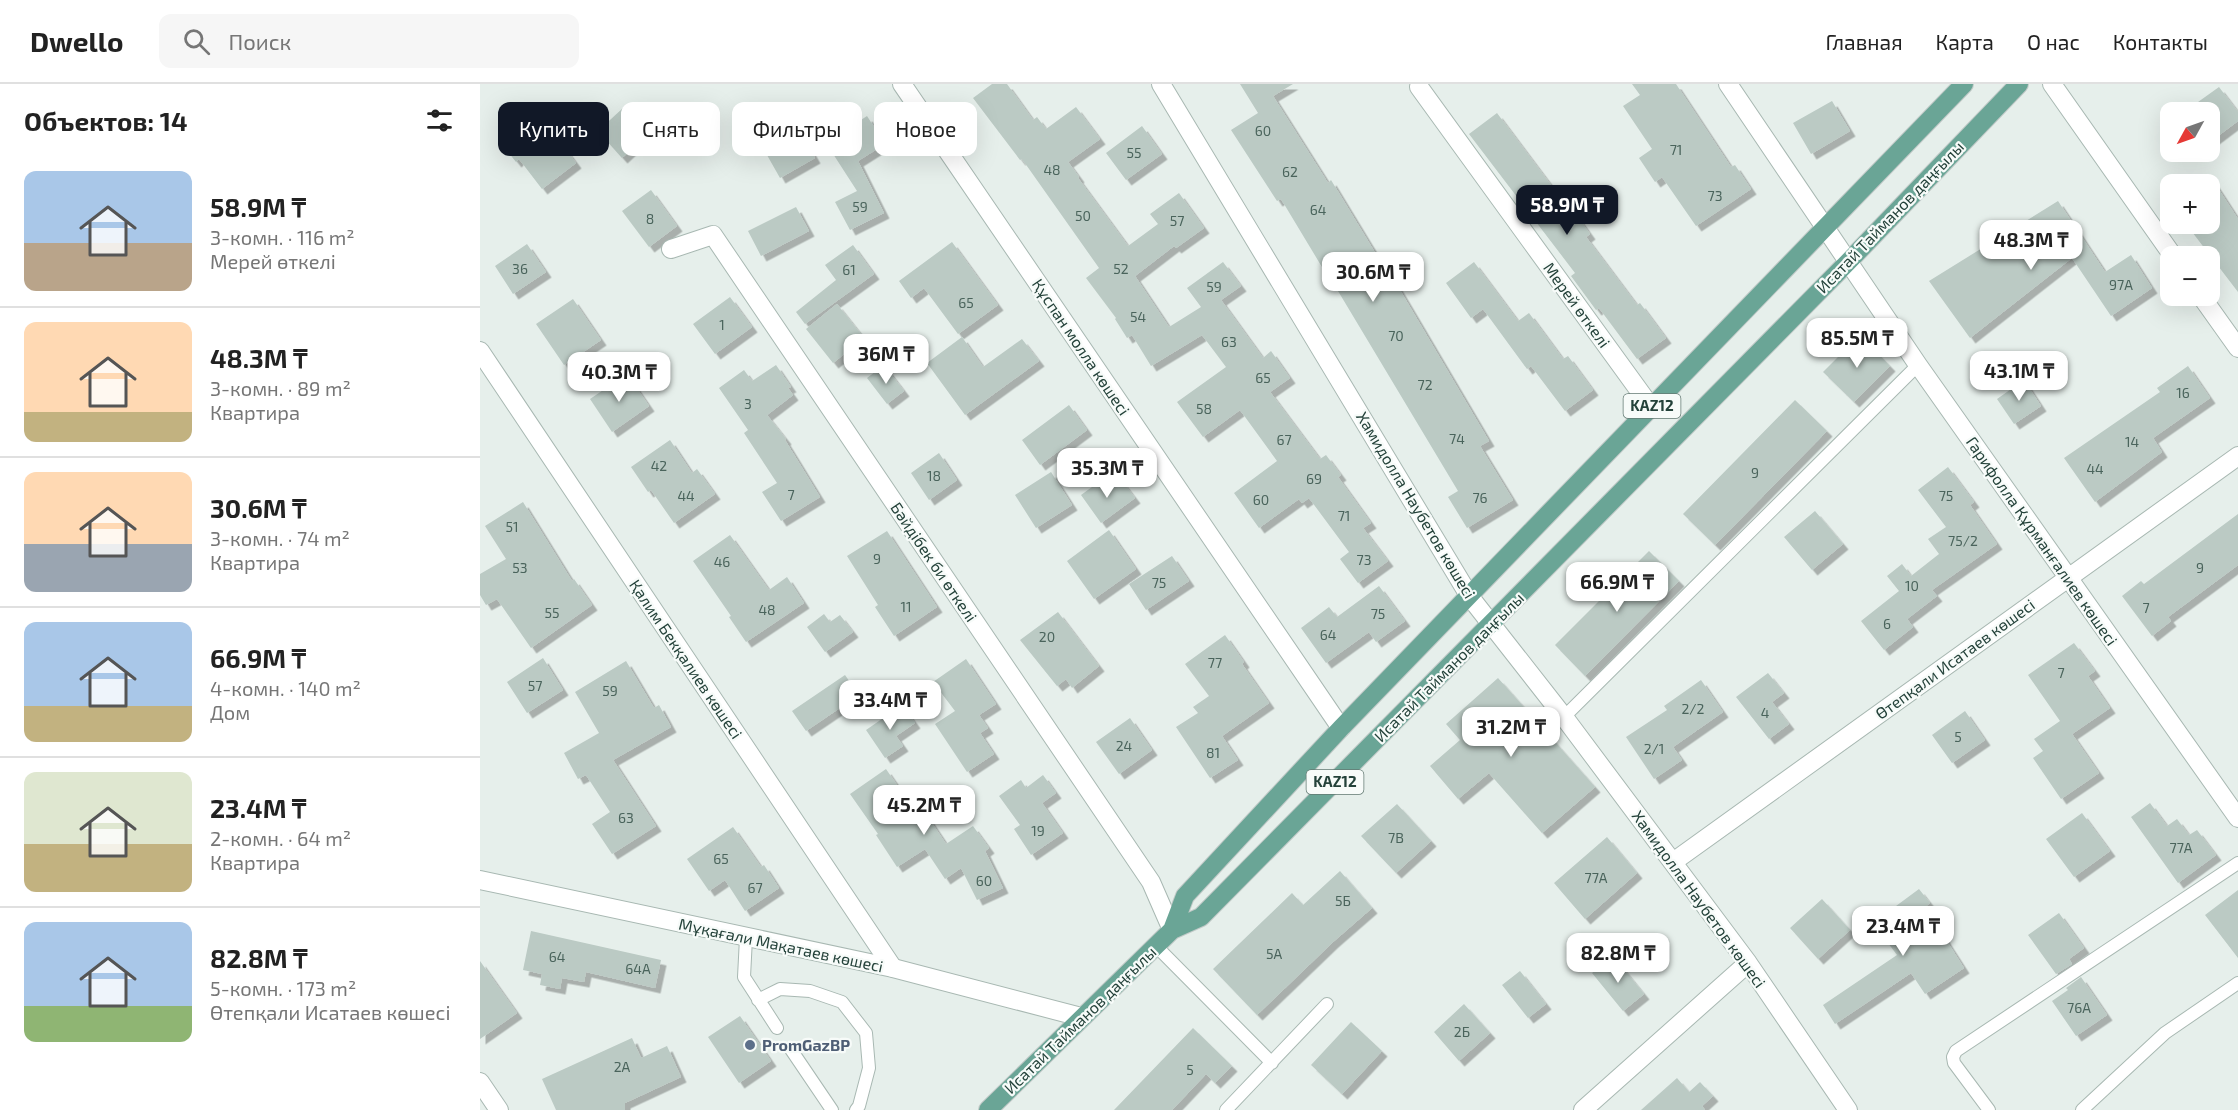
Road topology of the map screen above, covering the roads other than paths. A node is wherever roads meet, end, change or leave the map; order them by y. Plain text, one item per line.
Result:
1 (902, 84) edge
2 (1161, 84) edge
3 (1728, 84) edge
4 (1964, 84) edge
5 (2019, 84) edge
6 (2052, 84) edge
7 (1419, 87) dead end
8 (1825, 228) junction
9 (2167, 246) edge
10 (671, 249) dead end
11 (1848, 262) junction
12 (2208, 306) edge
13 (2238, 348) edge
14 (480, 351) edge
15 (1918, 365) junction
16 (1651, 407) junction
17 (2238, 456) edge
18 (2068, 578) junction
19 (1470, 597) junction
20 (1491, 624) junction
21 (1564, 717) junction
22 (1341, 728) junction
23 (2238, 818) edge
24 (1673, 862) junction
25 (2238, 863) edge
26 (480, 880) edge
27 (1172, 930) junction
28 (746, 938) junction
29 (1156, 946) junction
30 (1748, 963) junction
31 (893, 968) junction
32 (2238, 983) edge
33 (758, 1000) junction
34 (1327, 1004) dead end
35 (1081, 1017) junction
36 (777, 1028) dead end
37 (790, 1048) dead end
38 (1272, 1063) junction
39 (480, 1082) edge
40 (499, 1110) edge
41 (832, 1110) edge
42 (856, 1110) edge
43 (988, 1110) edge
44 (1226, 1110) edge
45 (1583, 1110) edge
46 (1848, 1110) edge
47 (1989, 1110) edge
48 (2082, 1110) edge

1 - 22 street, Құспан молла көшесі
2 - 19 street, Хамидолла Наубетов көшесі
3 - 8 street, Гарифолла Құрманғалиев көшесі
4 - 8 main road, Исатай Тайманов даңғылы / KAZ12
5 - 11 main road, Исатай Тайманов даңғылы / KAZ12
6 - 9 street
7 - 16 street, Мерей өткелі
8 - 11 street, Гарифолла Құрманғалиев көшесі
8 - 16 main road, Исатай Тайманов даңғылы / KAZ12
10 - 27 street, Бәйдібек би өткелі
11 - 15 street, Гарифолла Құрманғалиев көшесі
11 - 20 main road, Исатай Тайманов даңғылы / KAZ12
12 - 13 street
14 - 31 street, Қалим Бекқалиев көшесі
15 - 18 street, Гарифолла Құрманғалиев көшесі
15 - 21 lane
16 - 19 main road, Исатай Тайманов даңғылы / KAZ12
17 - 18 street, Өтепқали Исатаев көшесі
18 - 23 street, Гарифолла Құрманғалиев көшесі
18 - 24 street, Өтепқали Исатаев көшесі
19 - 20 street, Хамидолла Наубетов көшесі
19 - 22 main road, Исатай Тайманов даңғылы / KAZ12
20 - 21 street, Хамидолла Наубетов көшесі
20 - 27 main road, Исатай Тайманов даңғылы / KAZ12
21 - 24 street, Хамидолла Наубетов көшесі
22 - 27 main road, Исатай Тайманов даңғылы / KAZ12
24 - 30 street, Хамидолла Наубетов көшесі
25 - 47 lane
26 - 28 street, Мұқағали Мақатаев көшесі
27 - 29 main road, Исатай Тайманов даңғылы / KAZ12
28 - 31 street, Мұқағали Мақатаев көшесі
28 - 33 lane
29 - 35 main road, Исатай Тайманов даңғылы / KAZ12
29 - 38 lane
30 - 45 street
30 - 46 street, Хамидолла Наубетов көшесі
31 - 35 street, Мұқағали Мақатаев көшесі
32 - 48 lane
33 - 36 lane
33 - 42 lane
34 - 38 lane
35 - 43 main road, Исатай Тайманов даңғылы / KAZ12
37 - 41 lane
38 - 44 lane
39 - 40 street

